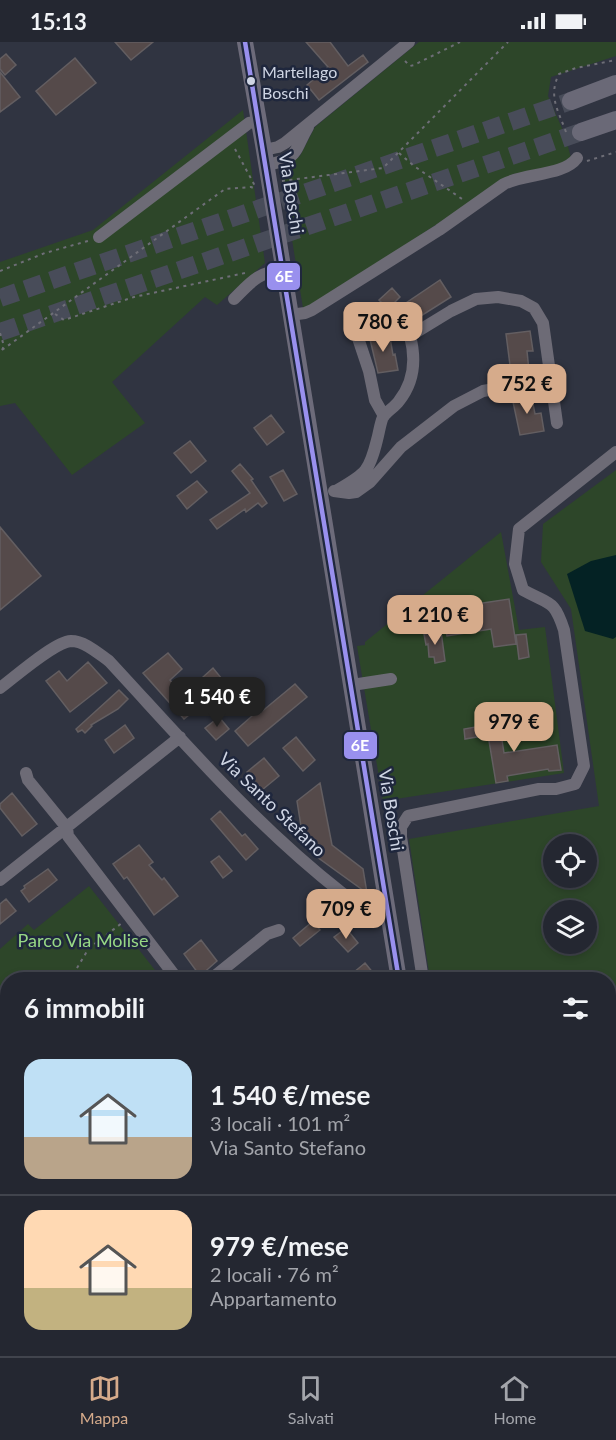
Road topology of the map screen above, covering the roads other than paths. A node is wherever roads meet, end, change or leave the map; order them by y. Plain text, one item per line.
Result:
1 (245, 42) edge
2 (410, 42) edge
3 (616, 84) edge
4 (571, 101) tunnel mouth
5 (616, 120) edge
6 (259, 121) junction
7 (581, 132) tunnel mouth
8 (265, 158) junction
9 (577, 158) road end
10 (99, 237) road end
11 (283, 270) junction
12 (234, 299) dead end
13 (290, 315) junction
14 (410, 336) junction
15 (550, 379) junction
16 (384, 416) junction
17 (557, 423) dead end
18 (616, 452) edge
19 (344, 489) junction
20 (319, 493) junction
21 (391, 679) dead end
22 (352, 685) junction
23 (0, 688) edge
24 (180, 737) junction
25 (26, 773) dead end
26 (67, 828) junction
27 (0, 880) edge
28 (389, 920) junction
29 (279, 930) dead end
30 (172, 972) edge
31 (220, 972) edge
32 (398, 972) edge
33 (422, 972) edge

1 - 6 main road, Via Boschi
2 - 8 street
3 - 4 highway
5 - 7 highway
6 - 8 main road, Via Boschi
6 - 10 street
8 - 11 main road, Via Boschi
9 - 13 street
11 - 12 street
11 - 13 main road, Via Boschi
13 - 20 main road, Via Boschi
14 - 15 street
14 - 16 street
14 - 16 street
15 - 17 street
15 - 19 street
16 - 19 street
18 - 33 street
19 - 20 street
20 - 22 main road, Via Boschi
21 - 22 street
22 - 28 main road, Via Boschi
23 - 24 street, Via Santo Stefano
24 - 26 street
24 - 28 street, Via Santo Stefano
25 - 26 street
26 - 27 street
26 - 30 street
28 - 32 main road, Via Boschi
29 - 31 street

